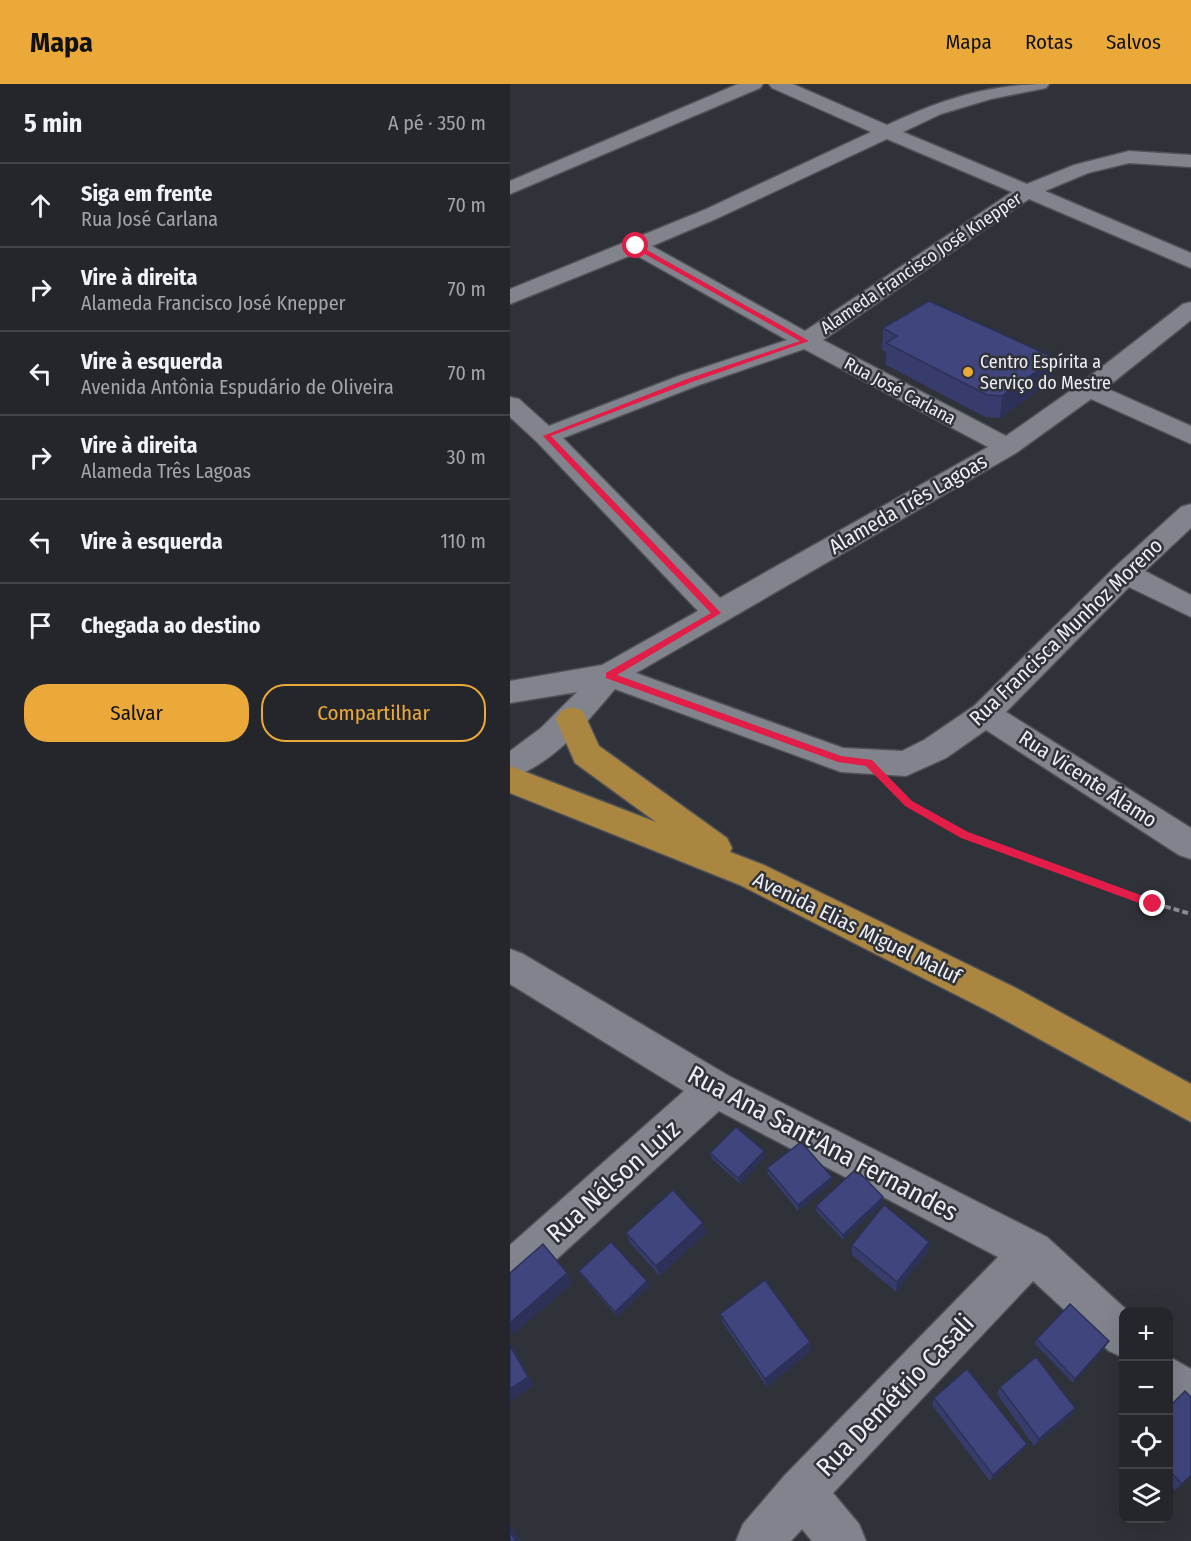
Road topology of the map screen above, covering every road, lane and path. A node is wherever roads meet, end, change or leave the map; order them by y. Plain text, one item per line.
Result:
1 (754, 84) edge
2 (778, 84) edge
3 (1040, 84) edge
4 (885, 132) junction
5 (1191, 161) edge
6 (510, 188) edge
7 (1029, 190) junction
8 (636, 246) junction
9 (1191, 261) edge
10 (510, 297) edge
11 (1191, 309) edge
12 (806, 341) junction
13 (1089, 388) junction
14 (510, 404) edge
15 (546, 436) junction
16 (1191, 436) edge
17 (1007, 447) junction
18 (1191, 513) edge
19 (1126, 573) junction
20 (1191, 608) edge
21 (717, 613) junction
22 (609, 675) junction
23 (510, 692) edge
24 (985, 714) junction
25 (572, 719) junction
26 (869, 763) junction
27 (510, 766) edge
28 (510, 779) edge
29 (510, 802) edge
30 (1191, 845) edge
31 (752, 876) junction
32 (1191, 914) edge
33 (510, 966) edge
34 (715, 1089) junction
35 (1191, 1104) edge
36 (1032, 1252) junction
37 (510, 1273) edge
38 (1119, 1331) edge
39 (1173, 1383) edge
40 (1191, 1399) edge
41 (802, 1492) junction
42 (760, 1541) edge
43 (842, 1541) edge

1 - 6 street
2 - 4 street
3 - 4 street
4 - 7 street
4 - 8 street
5 - 7 street, Alameda Francisco José Knepper
7 - 9 street
7 - 12 street, Alameda Francisco José Knepper
8 - 10 street
8 - 12 street, Rua José Carlana
11 - 13 street, Alameda Três Lagoas
12 - 15 street, Alameda Francisco José Knepper
12 - 17 street, Rua José Carlana
13 - 16 street
13 - 17 street, Alameda Três Lagoas
14 - 15 street
15 - 21 street
17 - 21 street, Alameda Três Lagoas
18 - 19 street, Rua Francisca Munhoz Moreno
19 - 20 street
19 - 24 street, Rua Francisca Munhoz Moreno
21 - 22 street, Alameda Três Lagoas
22 - 23 street, Alameda Três Lagoas
22 - 25 street, Alameda Três Lagoas
22 - 26 street
23 - 25 street
24 - 26 street, Rua Francisca Munhoz Moreno
24 - 30 street, Rua Vicente Álamo
25 - 27 street, Alameda Três Lagoas
25 - 31 main road
26 - 32 path
28 - 31 main road, Avenida Elias Miguel Maluf
29 - 31 main road
31 - 35 main road, Avenida Elias Miguel Maluf
33 - 34 street, Rua Ana Sant'Ana Fernandes
34 - 36 street, Rua Ana Sant'Ana Fernandes
34 - 37 street, Rua Nélson Luiz
36 - 38 street, Rua Ana Sant'Ana Fernandes
36 - 41 street, Rua Demétrio Casali
39 - 40 street
41 - 42 street, Rua Demétrio Casali
41 - 43 street

